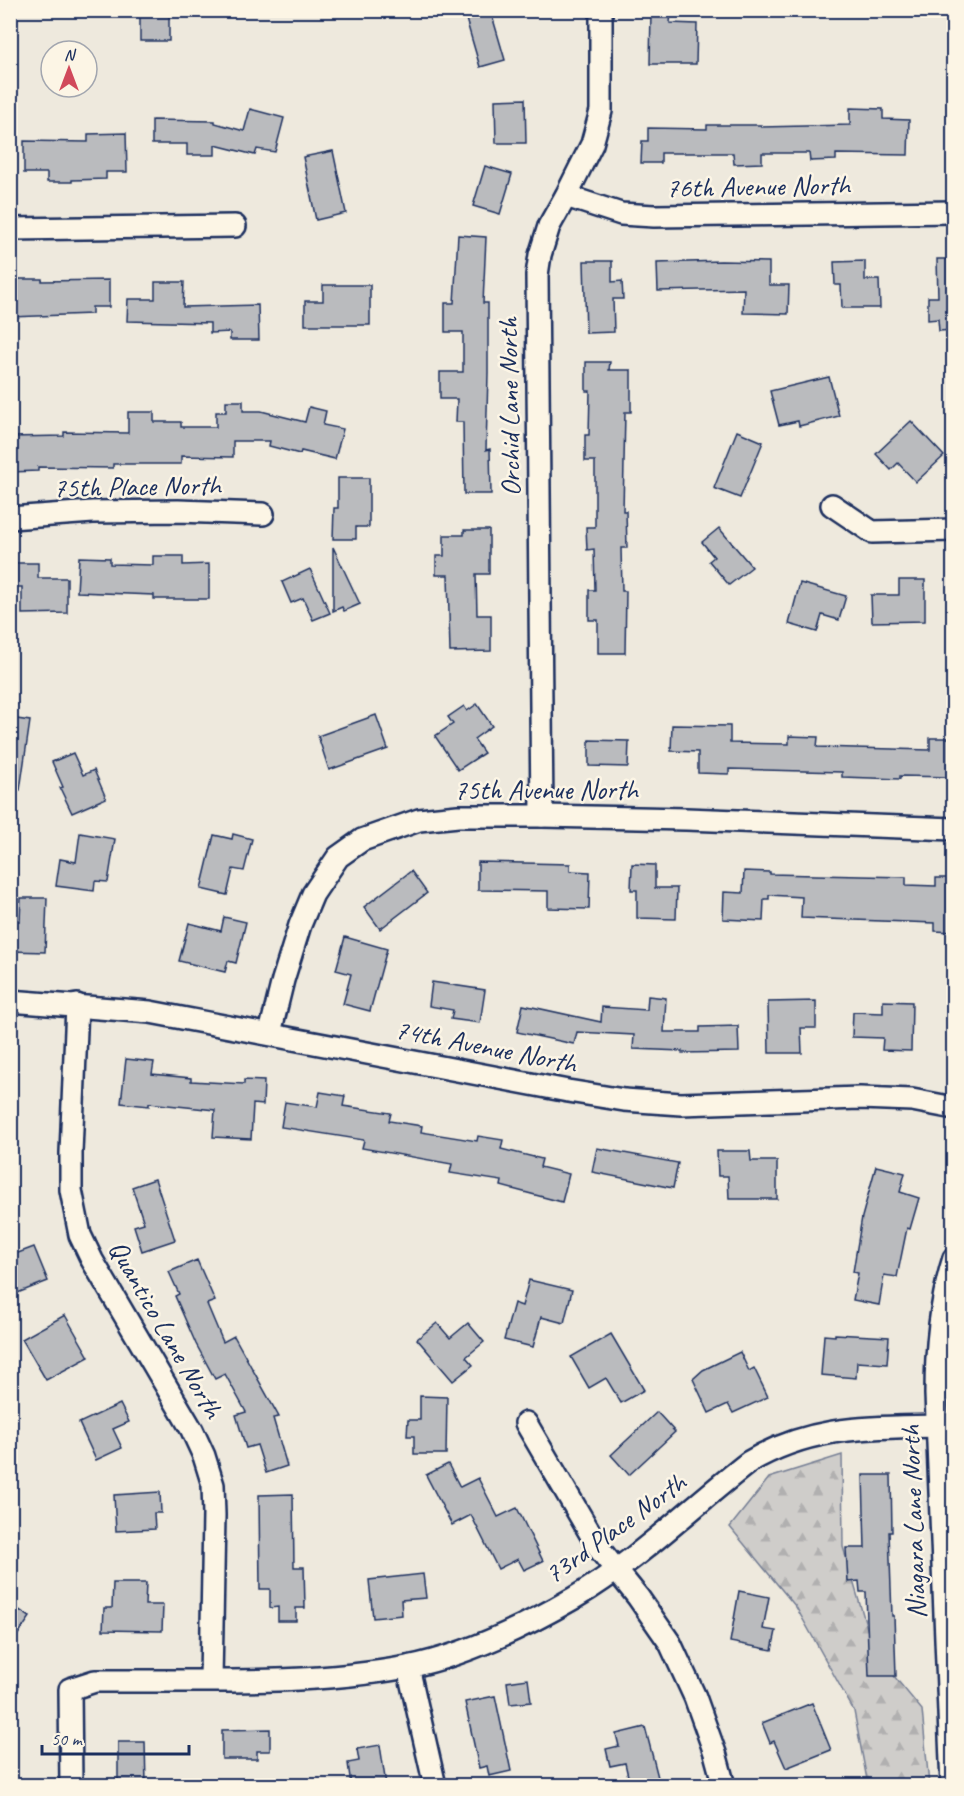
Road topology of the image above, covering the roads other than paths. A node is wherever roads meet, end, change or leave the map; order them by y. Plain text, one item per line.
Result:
1 (601, 10) edge
2 (566, 196) junction
3 (954, 212) edge
4 (235, 226) dead end
5 (10, 229) edge
6 (832, 505) dead end
7 (263, 514) dead end
8 (10, 518) edge
9 (954, 530) edge
10 (542, 816) junction
11 (954, 829) edge
12 (10, 1001) edge
13 (77, 1005) junction
14 (270, 1033) junction
15 (954, 1108) edge
16 (954, 1258) edge
17 (525, 1423) dead end
18 (938, 1426) junction
19 (614, 1570) junction
20 (408, 1667) junction
21 (211, 1680) junction
22 (71, 1785) edge
23 (435, 1785) edge
24 (724, 1785) edge
25 (952, 1785) edge

1 - 2 street, Orchid Lane North
2 - 3 street, 76th Avenue North
2 - 10 street, Orchid Lane North
4 - 5 street
6 - 9 street
7 - 8 street, 75th Place North
10 - 11 street, 75th Avenue North
10 - 14 street, 75th Avenue North
12 - 13 street, 74th Avenue North
13 - 14 street, 74th Avenue North
13 - 21 street, Quantico Lane North
14 - 15 street, 74th Avenue North
16 - 18 street, Niagara Lane North
17 - 19 street
18 - 19 street, 73rd Place North
18 - 25 street, Niagara Lane North
19 - 20 street, 73rd Place North
19 - 24 street
20 - 21 street, 73rd Place North
20 - 23 street
21 - 22 street, 73rd Place North

